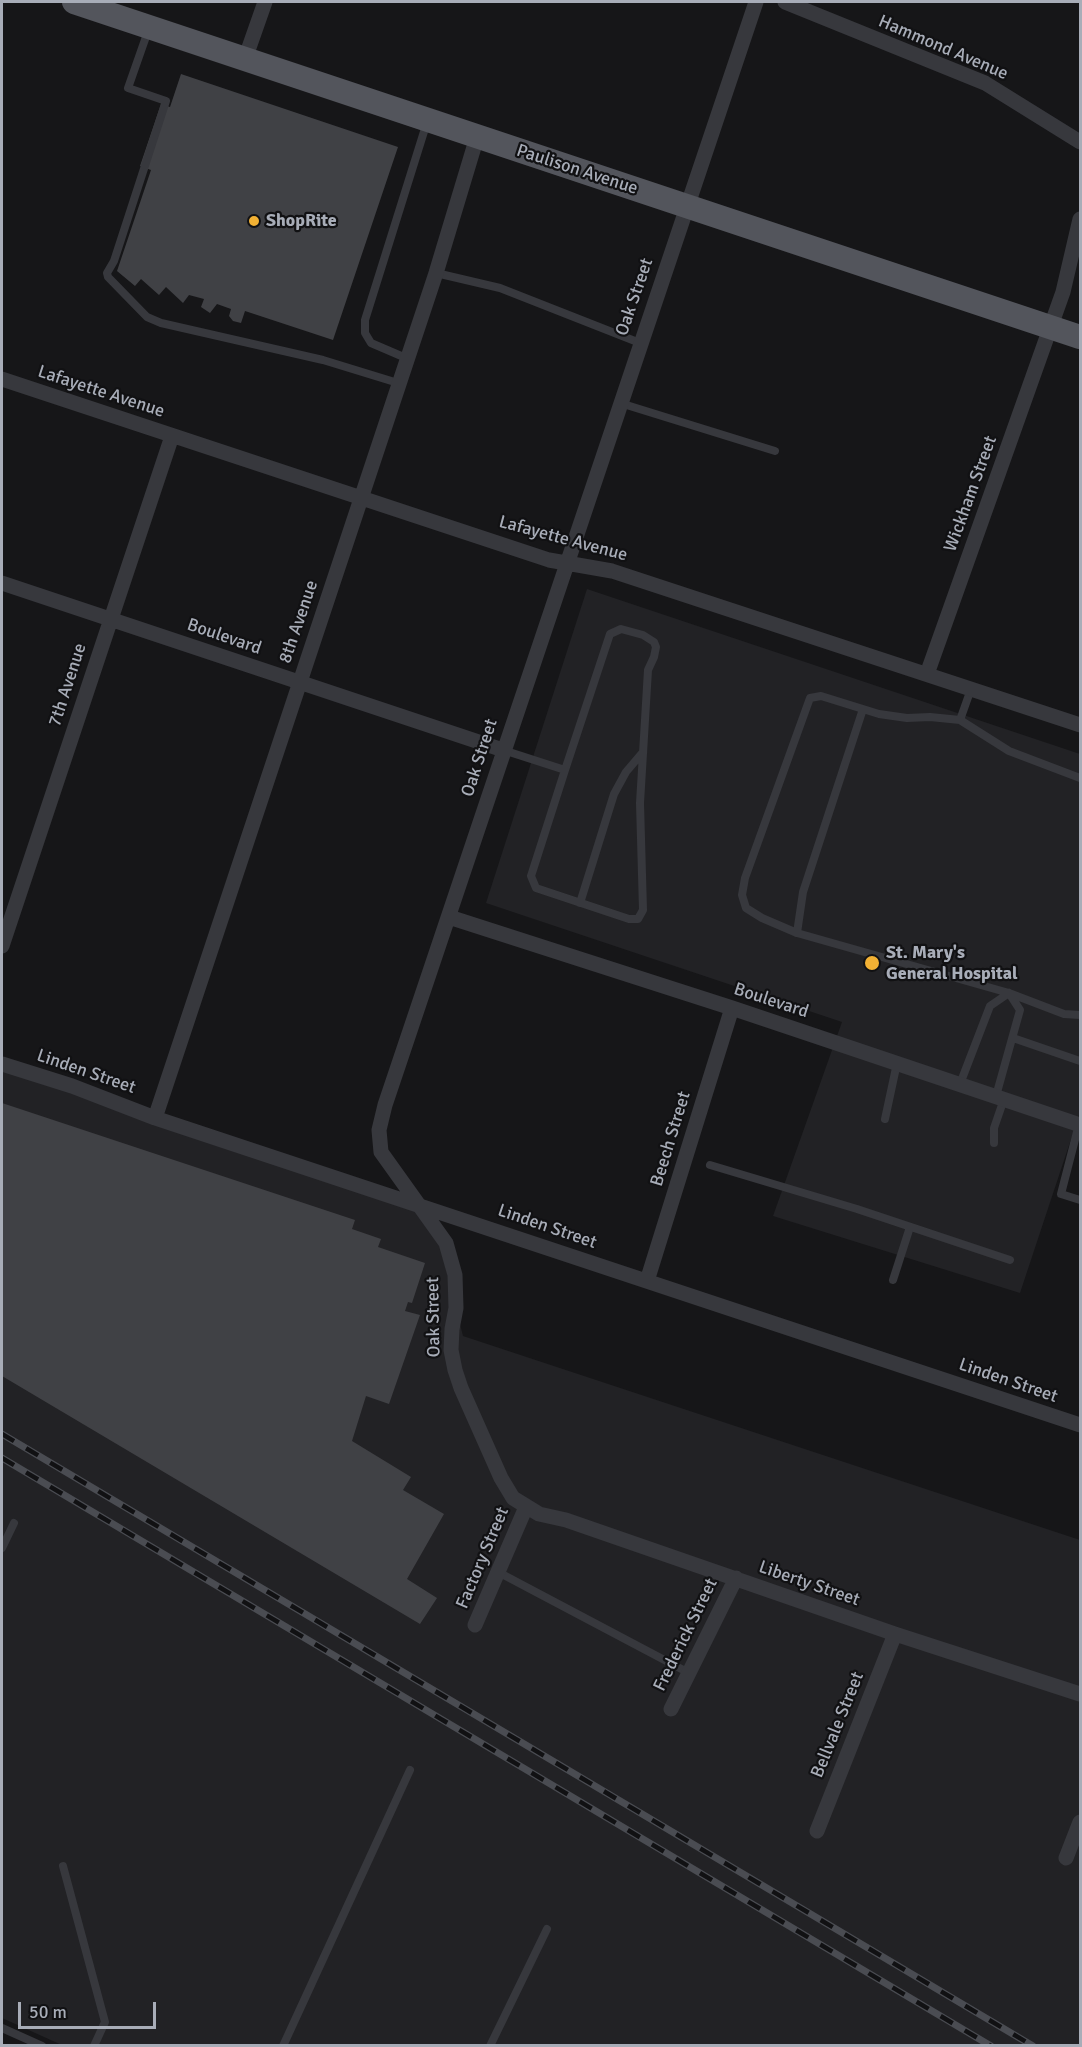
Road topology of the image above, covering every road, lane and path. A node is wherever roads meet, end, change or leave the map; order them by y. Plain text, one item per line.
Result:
1 (74, 2) edge
2 (265, 2) edge
3 (756, 2) edge
4 (784, 2) edge
5 (150, 27) junction
6 (245, 59) junction
7 (428, 120) junction
8 (477, 137) junction
9 (1080, 142) edge
10 (687, 206) junction
11 (1080, 219) edge
12 (436, 273) junction
13 (1051, 328) junction
14 (1080, 337) edge
15 (640, 343) junction
16 (406, 358) junction
17 (2, 380) edge
18 (398, 383) junction
19 (620, 403) junction
20 (172, 436) junction
21 (776, 452) dead end
22 (361, 499) junction
23 (568, 563) junction
24 (2, 584) edge
25 (110, 620) junction
26 (927, 674) junction
27 (299, 683) junction
28 (971, 689) junction
29 (863, 709) junction
30 (960, 720) junction
31 (1080, 725) edge
32 (503, 750) junction
33 (643, 752) junction
34 (565, 770) junction
35 (1080, 778) edge
36 (580, 903) junction
37 (448, 917) junction
38 (797, 933) junction
39 (2, 946) edge
40 (1009, 993) junction
41 (732, 1008) junction
42 (1080, 1015) edge
43 (1012, 1038) junction
44 (1080, 1061) edge
45 (897, 1063) junction
46 (2, 1064) edge
47 (960, 1084) junction
48 (1000, 1098) junction
49 (155, 1118) junction
50 (885, 1119) dead end
51 (1080, 1124) edge
52 (994, 1143) dead end
53 (710, 1165) dead end
54 (1080, 1200) edge
55 (418, 1204) junction
56 (910, 1227) junction
57 (1011, 1260) dead end
58 (893, 1280) dead end
59 (647, 1281) junction
60 (1080, 1425) edge
61 (526, 1507) junction
62 (14, 1523) dead end
63 (2, 1548) edge
64 (498, 1572) junction
65 (736, 1578) junction
66 (475, 1625) dead end
67 (895, 1634) junction
68 (689, 1673) junction
69 (1080, 1694) edge
70 (671, 1709) dead end
71 (410, 1770) dead end
72 (1080, 1822) edge
73 (817, 1831) dead end
74 (1066, 1858) dead end
75 (63, 1866) dead end
76 (547, 1929) dead end
77 (2, 2028) edge
78 (42, 2046) edge
79 (94, 2046) edge
80 (283, 2046) edge
81 (490, 2046) edge

1 - 5 main road, Paulison Avenue
2 - 6 street
3 - 10 street, Oak Street
4 - 9 street, Hammond Avenue
5 - 6 main road, Paulison Avenue
5 - 18 lane
6 - 7 main road, Paulison Avenue
7 - 8 main road, Paulison Avenue
7 - 16 lane
8 - 10 main road, Paulison Avenue
8 - 12 street, 8th Avenue
10 - 13 main road, Paulison Avenue
10 - 15 street, Oak Street
11 - 13 street, Wickham Street
12 - 15 lane
12 - 16 street, 8th Avenue
13 - 14 main road, Paulison Avenue
13 - 26 street, Wickham Street
15 - 19 street, Oak Street
16 - 18 street, 8th Avenue
17 - 20 street, Lafayette Avenue
18 - 22 street, 8th Avenue
19 - 21 lane
19 - 23 street, Oak Street
20 - 22 street, Lafayette Avenue
20 - 25 street, 7th Avenue
22 - 23 street, Lafayette Avenue
22 - 27 street, 8th Avenue
23 - 26 street, Lafayette Avenue
23 - 32 street, Oak Street
24 - 25 street, Boulevard
25 - 27 street, Boulevard
25 - 39 street, 7th Avenue
26 - 28 street, Lafayette Avenue
27 - 32 street, Boulevard
27 - 49 street, 8th Avenue
28 - 30 lane
28 - 31 street, Lafayette Avenue
29 - 30 lane
29 - 38 lane
29 - 38 lane
30 - 35 lane
32 - 34 lane
32 - 37 street, Oak Street
33 - 34 lane
33 - 36 lane
33 - 36 lane
34 - 36 lane
37 - 41 street, Boulevard
37 - 55 street, Oak Street
38 - 40 lane
40 - 42 lane
40 - 43 lane
40 - 47 lane
41 - 45 street, Boulevard
41 - 59 street, Beech Street
43 - 44 lane
43 - 48 lane
45 - 47 street, Boulevard
45 - 50 lane
46 - 49 street, Linden Street
47 - 48 street, Boulevard
48 - 51 street, Boulevard
48 - 52 lane
49 - 55 street, Linden Street
51 - 54 lane
53 - 56 lane
55 - 59 street, Linden Street
55 - 61 street, Oak Street
56 - 57 lane
56 - 58 lane
59 - 60 street, Linden Street
61 - 64 street, Factory Street
61 - 65 street, Liberty Street
62 - 63 lane
64 - 66 street, Factory Street
64 - 68 lane
65 - 67 street, Liberty Street
65 - 68 street, Frederick Street
67 - 69 street, Liberty Street
67 - 73 street, Bellvale Street
68 - 70 street, Frederick Street
71 - 80 lane
72 - 74 street
75 - 79 lane
76 - 81 lane
77 - 78 lane

